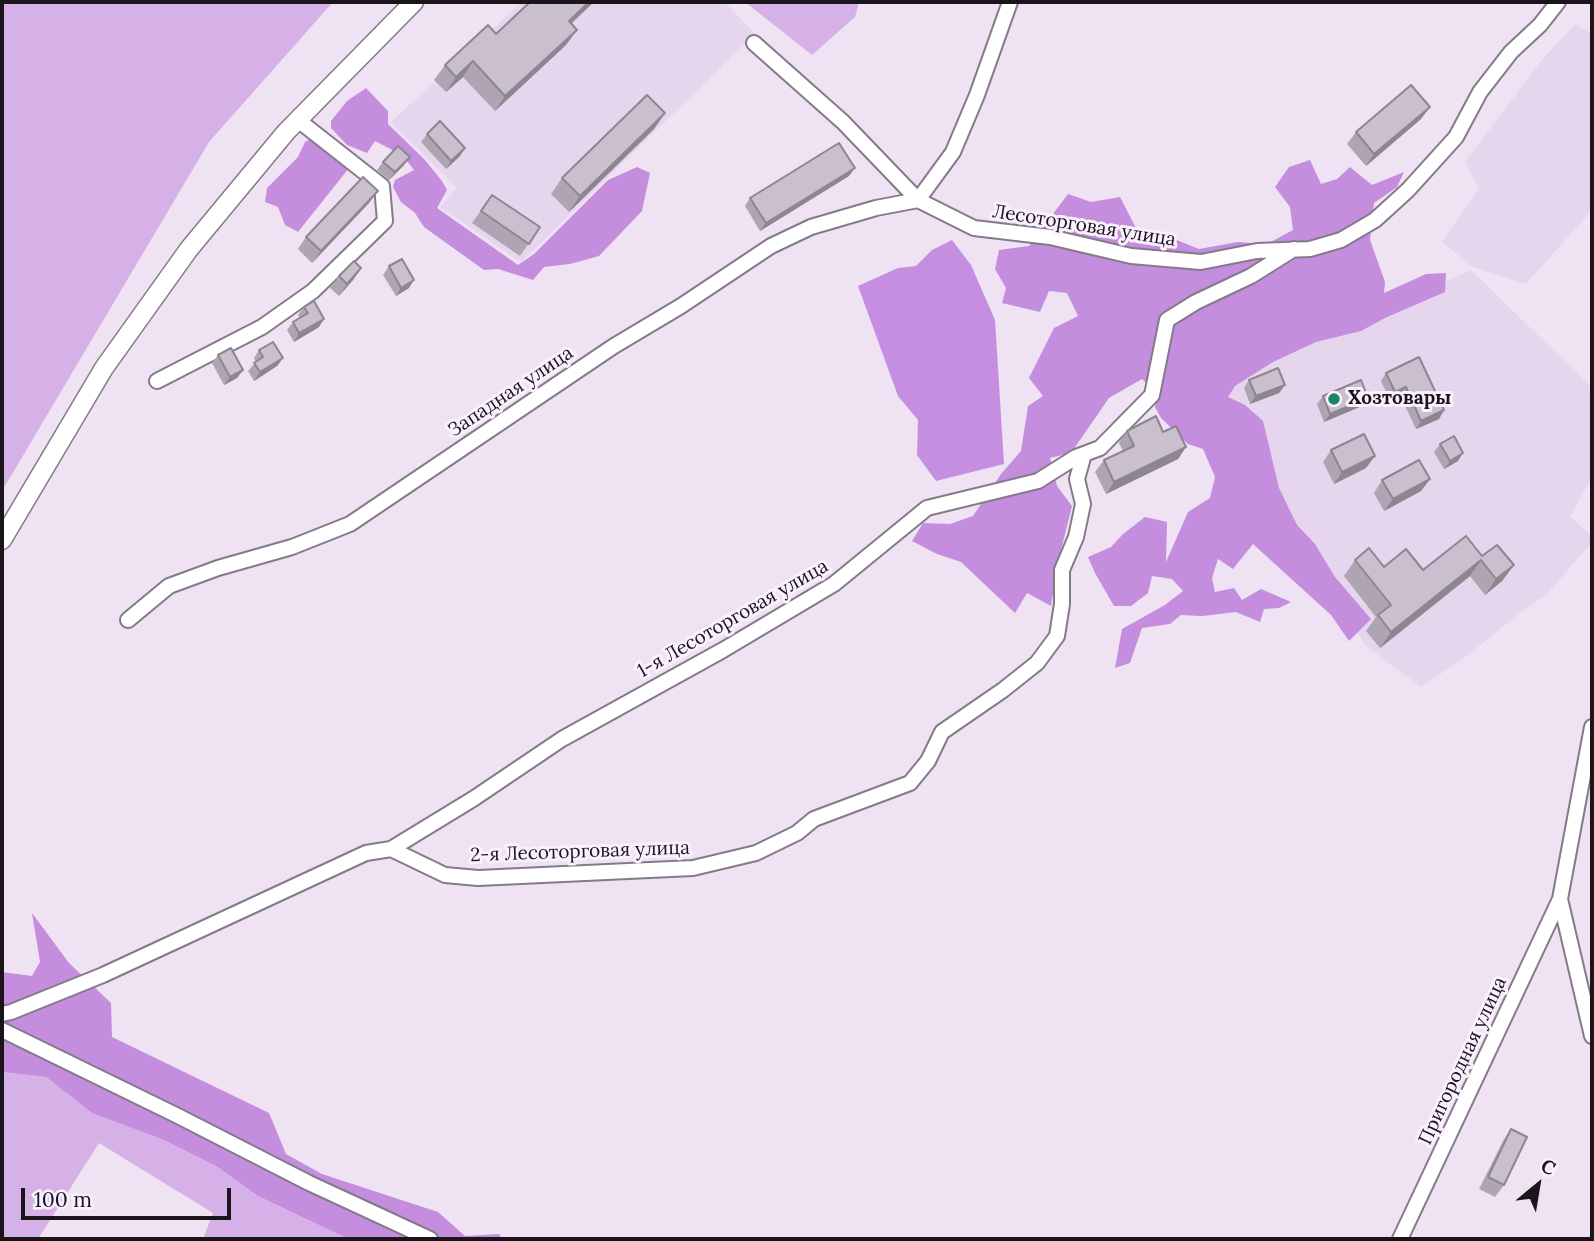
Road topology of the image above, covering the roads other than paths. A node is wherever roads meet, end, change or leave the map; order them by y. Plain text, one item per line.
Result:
1 (414, 2) edge
2 (1010, 2) edge
3 (1558, 2) edge
4 (754, 43) dead end
5 (298, 120) junction
6 (918, 200) junction
7 (1294, 249) junction
8 (158, 381) dead end
9 (1084, 454) junction
10 (2, 540) edge
11 (128, 620) dead end
12 (1592, 727) edge
13 (391, 849) junction
14 (1560, 899) junction
15 (2, 1014) edge
16 (2, 1030) edge
17 (1592, 1036) edge
18 (430, 1239) edge
19 (1400, 1239) edge

1 - 5 main road
2 - 6 street
3 - 7 street, Лесоторговая улица
4 - 6 street, Лесоторговая улица
5 - 8 street
5 - 10 main road
6 - 7 street, Лесоторговая улица
6 - 11 street, Западная улица
7 - 9 street, 1-я Лесоторговая улица
9 - 13 street, 1-я Лесоторговая улица
9 - 13 street, 2-я Лесоторговая улица
12 - 14 street
13 - 15 street
14 - 17 street
14 - 19 street, Пригородная улица
16 - 18 street

